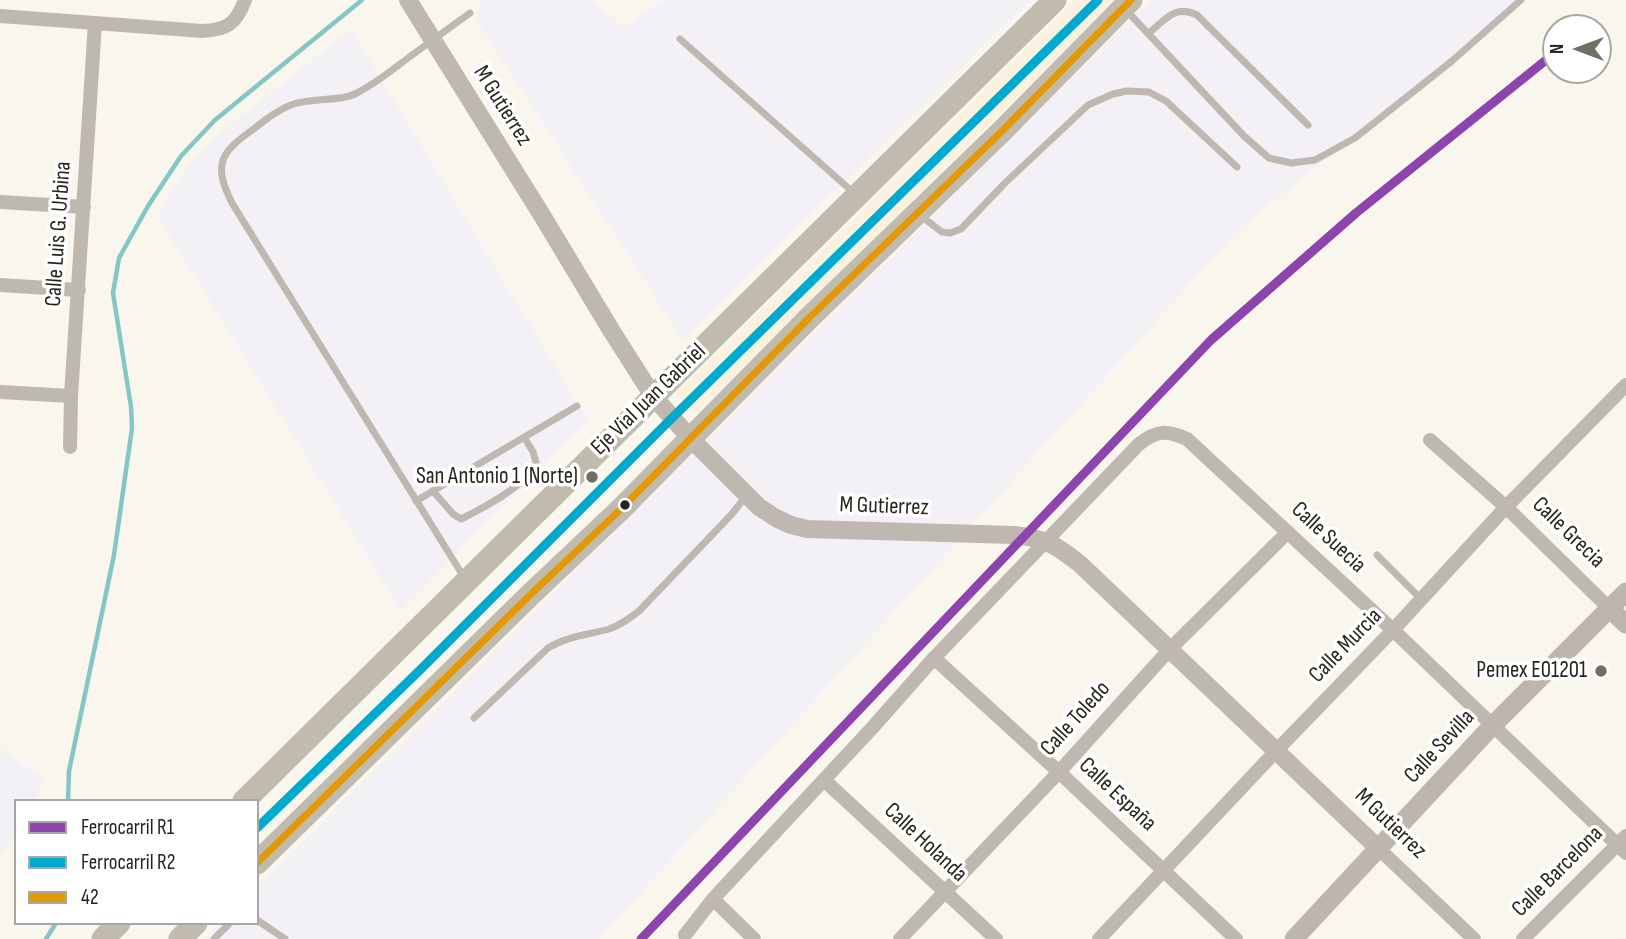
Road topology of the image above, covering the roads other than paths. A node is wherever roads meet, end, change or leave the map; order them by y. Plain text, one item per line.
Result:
1 (245, 0) edge
2 (1055, 0) edge
3 (1521, 0) edge
4 (408, 1) edge
5 (1127, 4) edge
6 (470, 13) dead end
7 (0, 16) edge
8 (95, 23) junction
9 (1149, 33) junction
10 (680, 39) dead end
11 (432, 41) junction
12 (1308, 124) dead end
13 (1237, 167) dead end
14 (857, 196) junction
15 (0, 202) edge
16 (84, 207) junction
17 (917, 214) junction
18 (0, 285) edge
19 (79, 289) junction
20 (1625, 389) edge
21 (0, 392) edge
22 (71, 397) junction
23 (653, 397) junction
24 (577, 406) dead end
25 (524, 438) junction
26 (690, 438) junction
27 (1430, 440) dead end
28 (70, 447) dead end
29 (433, 491) junction
30 (747, 495) junction
31 (416, 500) junction
32 (1506, 507) junction
33 (1288, 533) junction
34 (1045, 540) junction
35 (1377, 555) dead end
36 (467, 581) junction
37 (1626, 592) edge
38 (1421, 599) junction
39 (1610, 609) junction
40 (1626, 624) edge
41 (1393, 630) junction
42 (1170, 649) junction
43 (934, 658) junction
44 (474, 718) dead end
45 (1493, 726) junction
46 (1276, 751) junction
47 (1059, 772) junction
48 (824, 780) junction
49 (246, 799) edge
50 (1623, 845) edge
51 (1379, 849) junction
52 (259, 861) edge
53 (1163, 870) junction
54 (946, 892) junction
55 (713, 899) junction
56 (259, 921) edge
57 (117, 925) edge
58 (194, 925) edge
59 (228, 925) edge
60 (685, 935) dead end
61 (103, 939) edge
62 (180, 939) edge
63 (214, 939) edge
64 (285, 939) edge
65 (754, 939) edge
66 (900, 939) edge
67 (996, 939) edge
68 (1099, 939) edge
69 (1236, 939) edge
70 (1294, 939) edge
71 (1474, 939) edge
72 (1523, 939) edge

1 - 8 street
2 - 14 main road, Eje Vial Juan Gabriel
3 - 9 lane
4 - 11 street, M Gutierrez
5 - 9 lane
5 - 17 main road
6 - 11 lane
7 - 8 street
8 - 16 street, Calle Luis G. Urbina
9 - 12 lane
10 - 14 lane
11 - 23 street, M Gutierrez
11 - 31 lane
13 - 17 lane
14 - 23 main road, Eje Vial Juan Gabriel
15 - 16 street
16 - 19 street, Calle Luis G. Urbina
17 - 26 main road
18 - 19 street
19 - 22 street, Calle Luis G. Urbina
20 - 32 street, Calle Murcia
21 - 22 street
22 - 28 street, Calle Luis G. Urbina
23 - 26 street, M Gutierrez
23 - 36 main road, Eje Vial Juan Gabriel
24 - 25 lane
25 - 29 lane
25 - 29 lane
26 - 30 street, M Gutierrez
26 - 52 main road
27 - 32 street, Calle Grecia
29 - 31 lane
30 - 34 street, M Gutierrez
30 - 44 lane
31 - 36 lane
32 - 38 street, Calle Murcia
32 - 39 street, Calle Grecia
33 - 34 street, Calle Suecia
33 - 41 street, Calle Suecia
33 - 42 street, Calle Toledo
34 - 42 street, M Gutierrez
34 - 43 street
35 - 38 lane
36 - 49 main road, Eje Vial Juan Gabriel
37 - 39 main road, Calle Sevilla
38 - 41 street, Calle Murcia
39 - 40 main road, Calle Grecia
39 - 45 main road, Calle Sevilla
41 - 45 street, Calle Suecia
41 - 46 street, Calle Murcia
42 - 46 street, M Gutierrez
42 - 47 street, Calle Toledo
43 - 47 street, Calle España
43 - 48 street
45 - 50 street, Calle Suecia
45 - 51 main road, Calle Sevilla
46 - 51 street, M Gutierrez
46 - 53 street, Calle Murcia
47 - 53 street, Calle España
47 - 54 street, Calle Toledo
48 - 54 street, Calle Holanda
48 - 55 street
50 - 72 street, Calle Barcelona
51 - 70 main road, Calle Sevilla
51 - 71 street, M Gutierrez
53 - 68 street, Calle Murcia
53 - 69 street, Calle España
54 - 66 street, Calle Toledo
54 - 67 street, Calle Holanda
55 - 60 street
55 - 65 street
56 - 64 lane
57 - 61 main road
58 - 62 main road
59 - 63 lane

